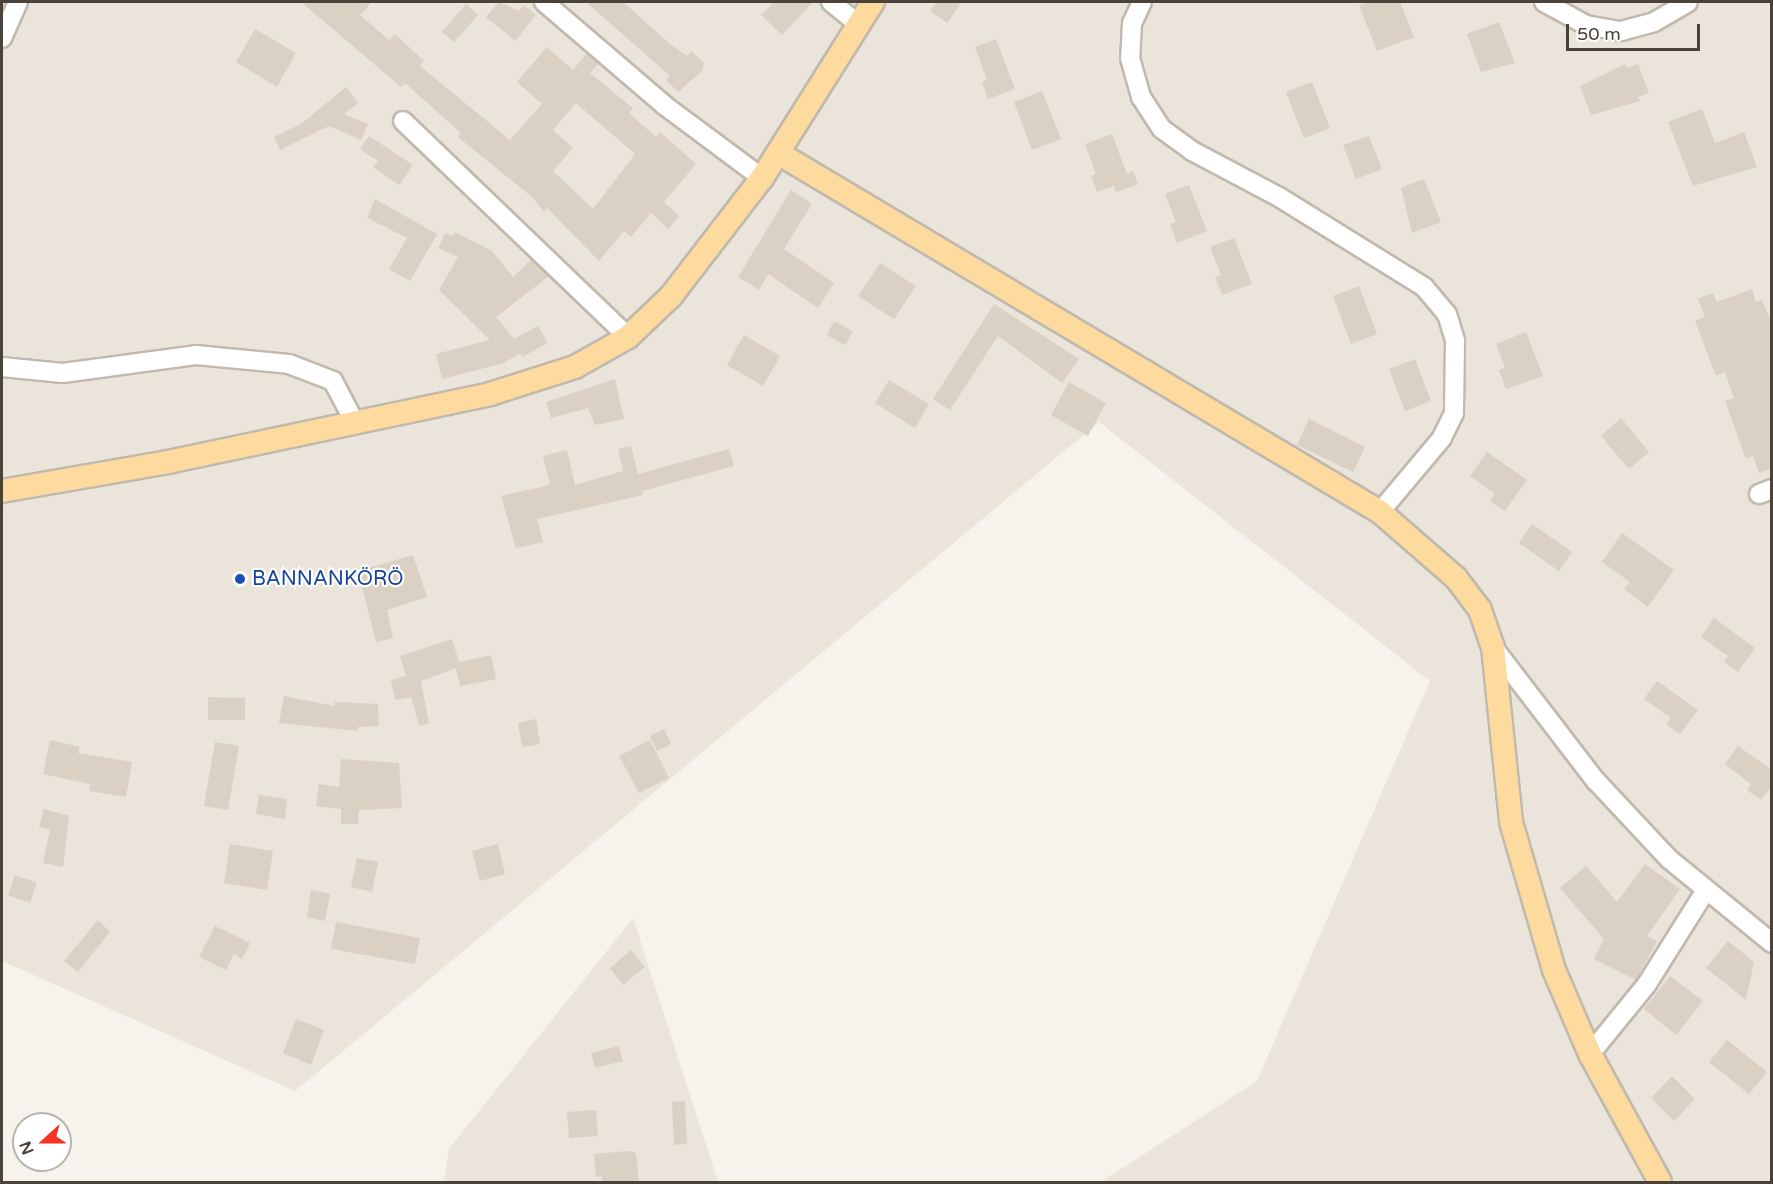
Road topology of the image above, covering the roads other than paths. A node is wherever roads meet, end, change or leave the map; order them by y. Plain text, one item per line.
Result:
1 (18, 2) edge
2 (544, 2) edge
3 (831, 2) edge
4 (873, 2) edge
5 (1142, 2) edge
6 (1544, 2) edge
7 (1688, 2) edge
8 (858, 24) junction
9 (2, 38) edge
10 (403, 122) dead end
11 (778, 153) junction
12 (762, 178) junction
13 (628, 337) junction
14 (2, 367) edge
15 (354, 421) junction
16 (2, 491) edge
17 (1380, 512) junction
18 (1493, 647) junction
19 (1706, 890) junction
20 (1772, 943) edge
21 (1590, 1054) junction
22 (1660, 1182) edge

1 - 9 street
2 - 12 street
3 - 8 street
4 - 8 main road
5 - 17 street
6 - 7 street
8 - 11 main road
10 - 13 street
11 - 12 main road
11 - 17 main road
12 - 13 main road
13 - 15 main road
14 - 15 street
15 - 16 main road
17 - 18 main road
18 - 19 street
18 - 21 main road
19 - 20 street
19 - 21 street
21 - 22 main road

